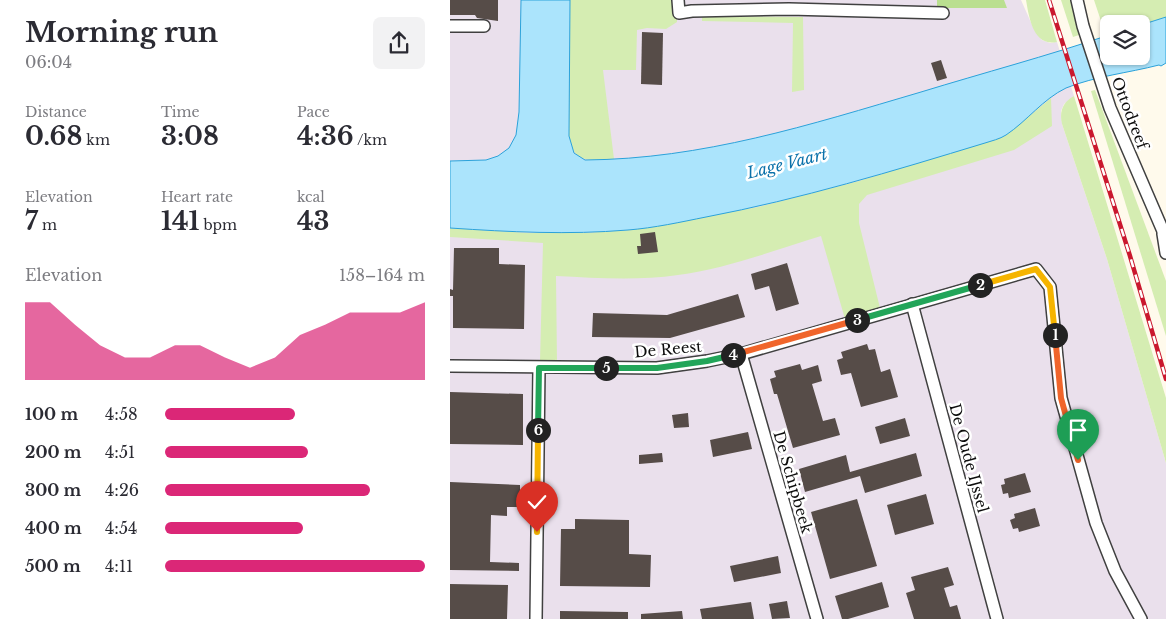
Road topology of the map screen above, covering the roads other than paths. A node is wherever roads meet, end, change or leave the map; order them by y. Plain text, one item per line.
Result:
1 (678, 0) edge
2 (1077, 0) edge
3 (692, 5) edge
4 (943, 13) dead end
5 (450, 26) edge
6 (484, 26) dead end
7 (1165, 236) edge
8 (1166, 253) edge
9 (912, 304) junction
10 (741, 354) junction
11 (450, 366) edge
12 (539, 368) junction
13 (536, 619) edge
14 (817, 619) edge
15 (997, 619) edge
16 (1141, 619) edge

1 - 3 street
2 - 7 street, Ottodreef
3 - 4 street
5 - 6 street
7 - 8 street, Ottodreef
9 - 10 street, De Reest
9 - 15 street, De Oude IJssel
9 - 16 street, De Reest
10 - 12 street, De Reest
10 - 14 street, De Schipbeek
11 - 12 street, De Reest
12 - 13 street

